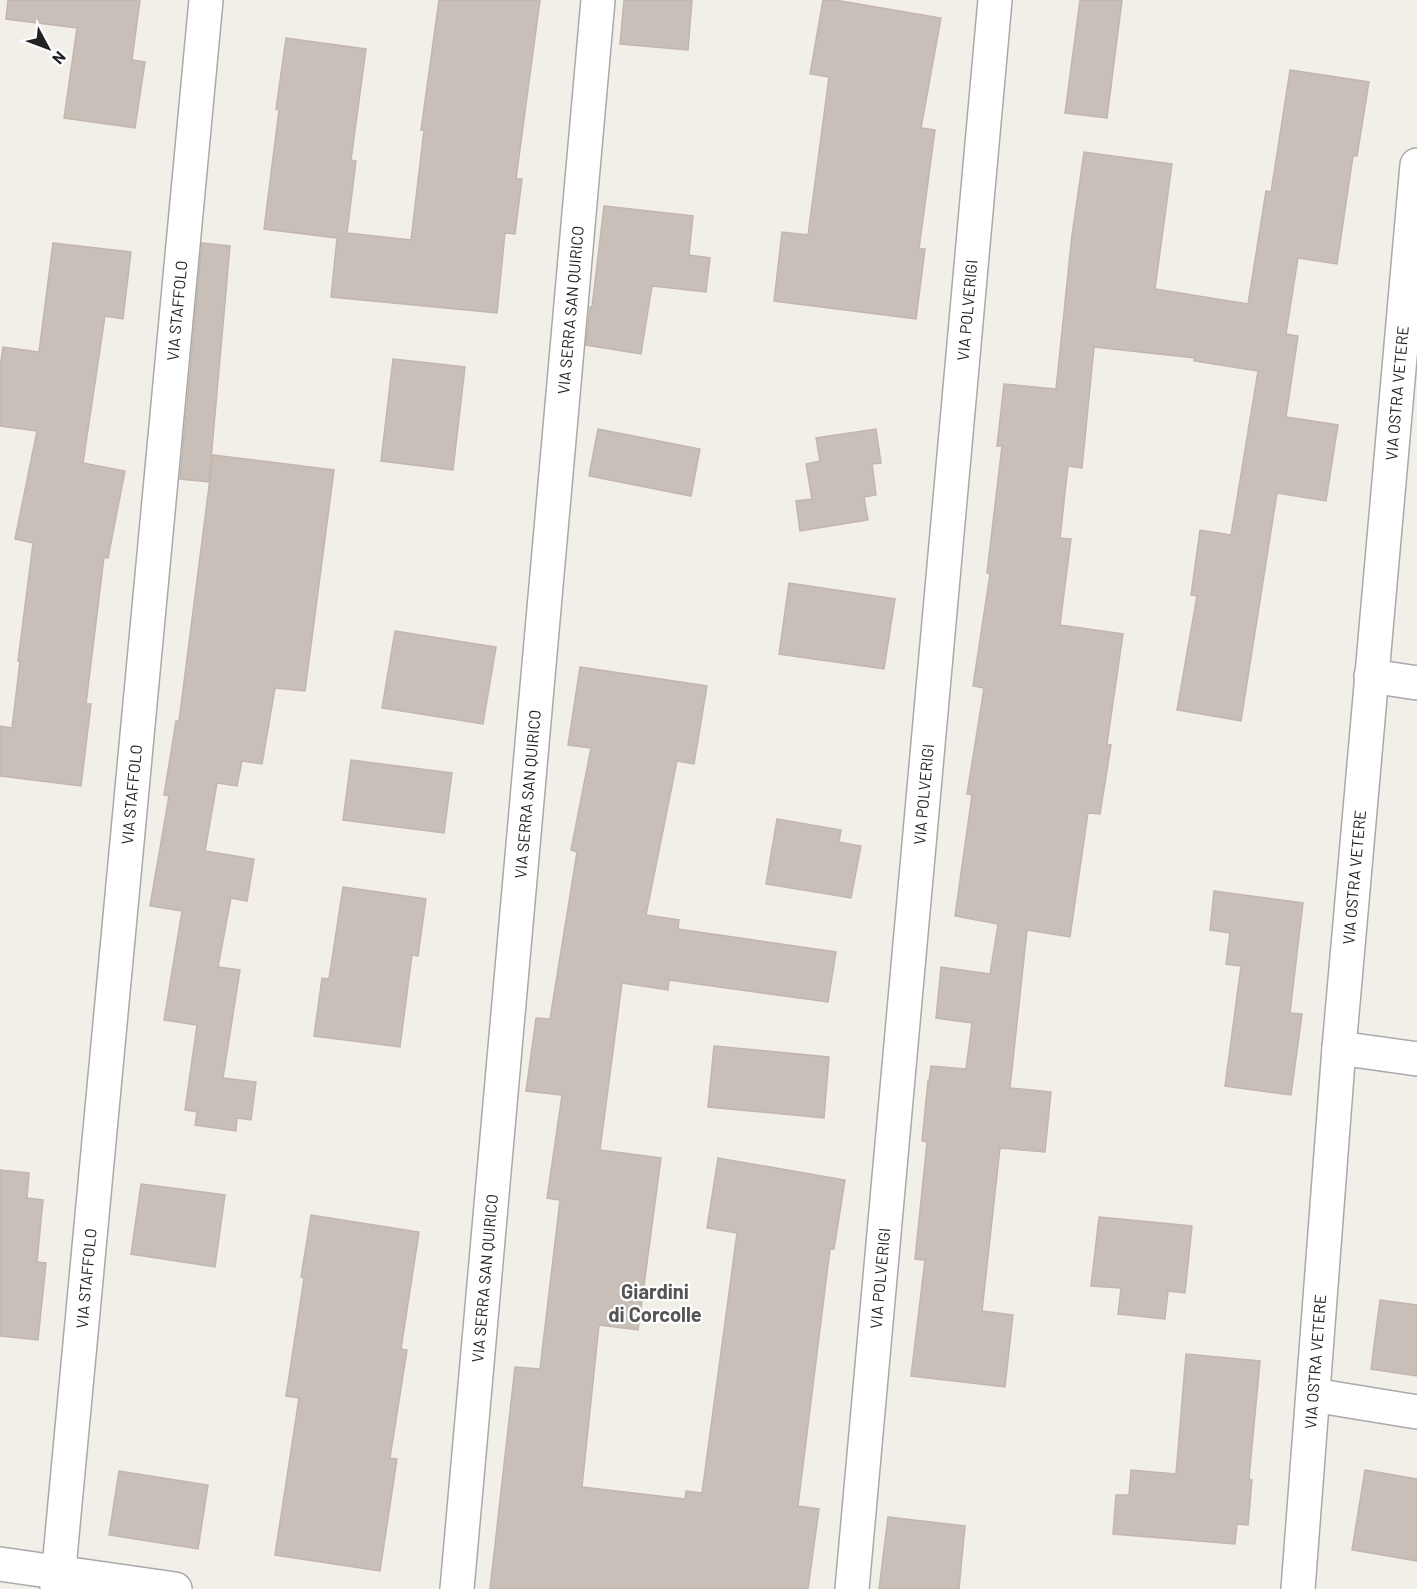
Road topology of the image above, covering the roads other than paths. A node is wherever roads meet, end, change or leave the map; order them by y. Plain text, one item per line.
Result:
1 (206, 0) edge
2 (598, 0) edge
3 (995, 0) edge
4 (1417, 165) edge
5 (1411, 288) edge
6 (1371, 676) junction
7 (1417, 683) edge
8 (1339, 1048) junction
9 (1417, 1059) edge
10 (1313, 1395) junction
11 (1417, 1412) edge
12 (0, 1564) edge
13 (57, 1581) edge
14 (175, 1589) edge
15 (457, 1589) edge
16 (852, 1589) edge
17 (1298, 1589) edge

1 - 13 street, VIA STAFFOLO
2 - 15 street, VIA SERRA SAN QUIRICO
3 - 16 street, VIA POLVERIGI
4 - 5 street, VIA OSTRA VETERE
5 - 6 street, VIA OSTRA VETERE
6 - 7 street
6 - 8 street, VIA OSTRA VETERE
8 - 9 street
8 - 10 street, VIA OSTRA VETERE
10 - 11 street
10 - 17 street, VIA OSTRA VETERE
12 - 13 street
13 - 14 street

